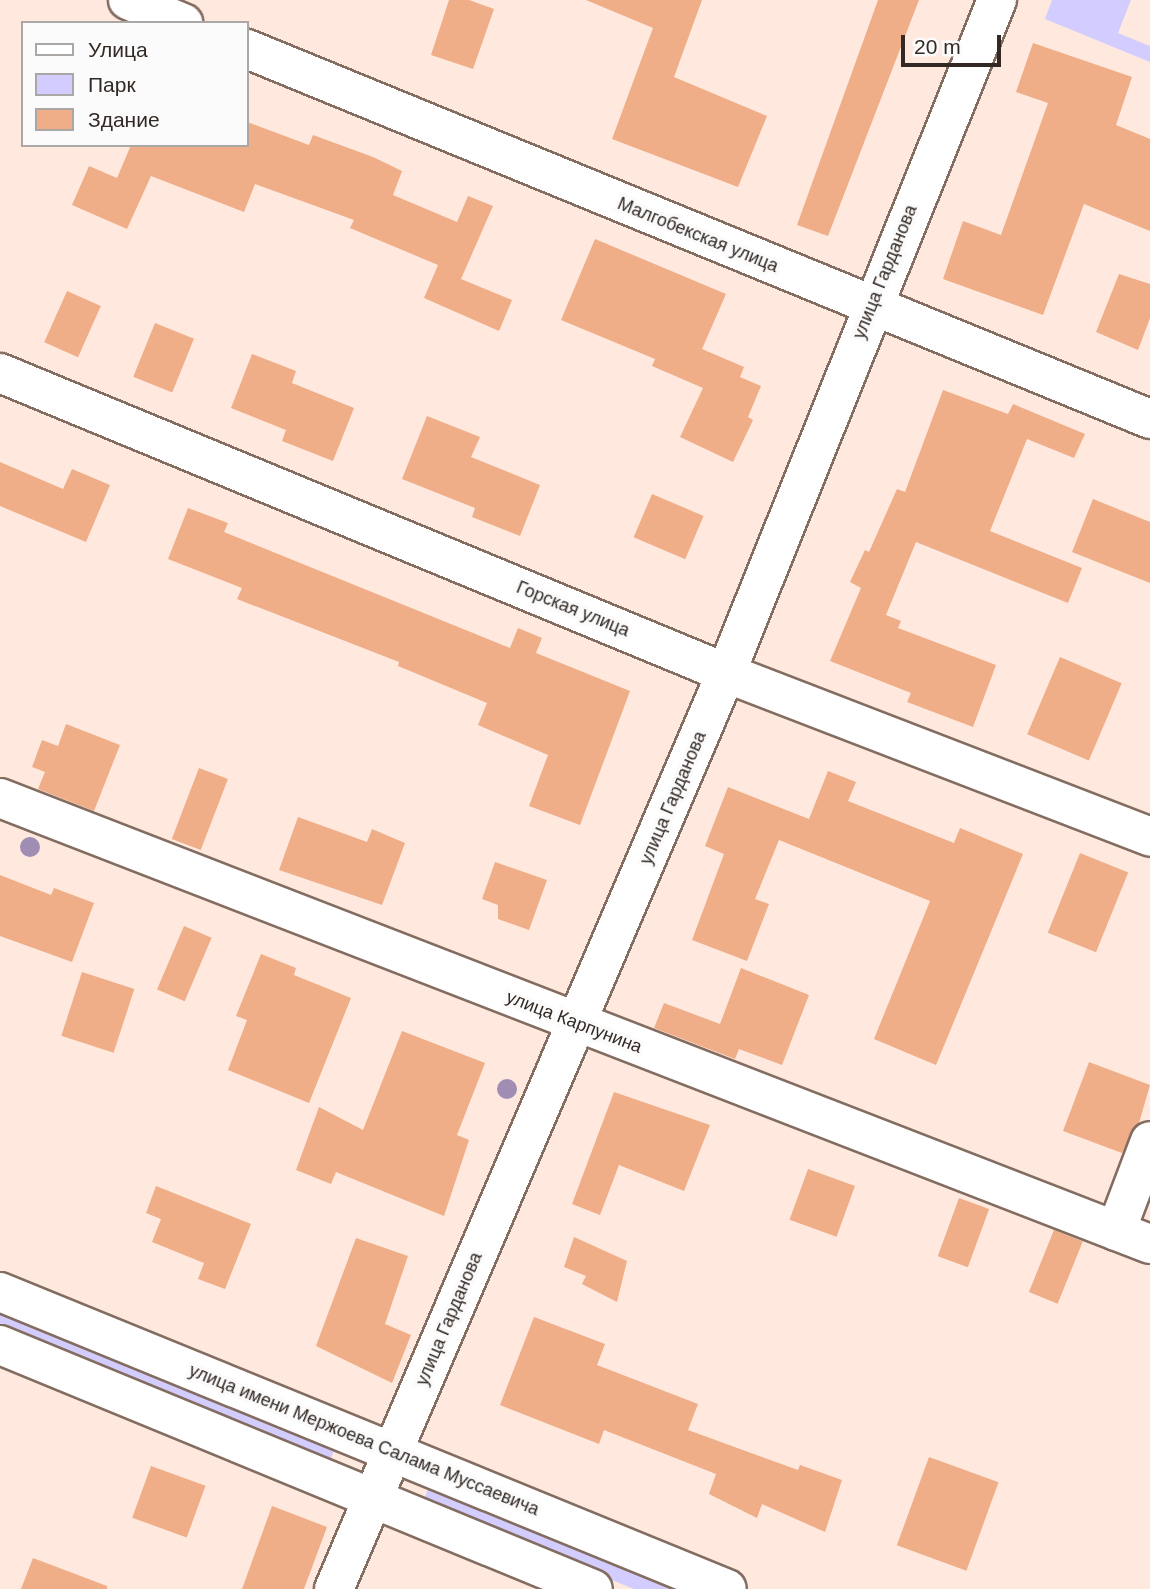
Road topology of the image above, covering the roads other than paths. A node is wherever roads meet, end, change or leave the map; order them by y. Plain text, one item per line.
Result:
1 (128, 0) edge
2 (997, 0) edge
3 (178, 21) edge
4 (248, 49) edge
5 (870, 307) junction
6 (0, 373) edge
7 (1150, 419) edge
8 (726, 674) junction
9 (0, 798) edge
10 (1150, 837) edge
11 (576, 1023) junction
12 (1150, 1141) edge
13 (1133, 1237) edge
14 (0, 1292) edge
15 (0, 1345) edge
16 (393, 1452) junction
17 (371, 1497) junction
18 (334, 1589) edge
19 (593, 1589) edge
20 (727, 1589) edge

1 - 3 street
2 - 5 street, улица Гарданова
4 - 5 street, Малгобекская улица
5 - 7 street, Малгобекская улица
5 - 8 street, улица Гарданова
6 - 8 street, Горская улица
8 - 10 street, Горская улица
8 - 11 street, улица Гарданова
9 - 11 street, улица Карпунина
11 - 13 street, улица Карпунина
11 - 16 street, улица Гарданова
12 - 13 street
14 - 16 street, улица имени Мержоева Салама Муссаевича
15 - 17 street
16 - 17 street, улица Гарданова
16 - 20 street, улица имени Мержоева Салама Муссаевича
17 - 18 street, улица Гарданова
17 - 19 street

